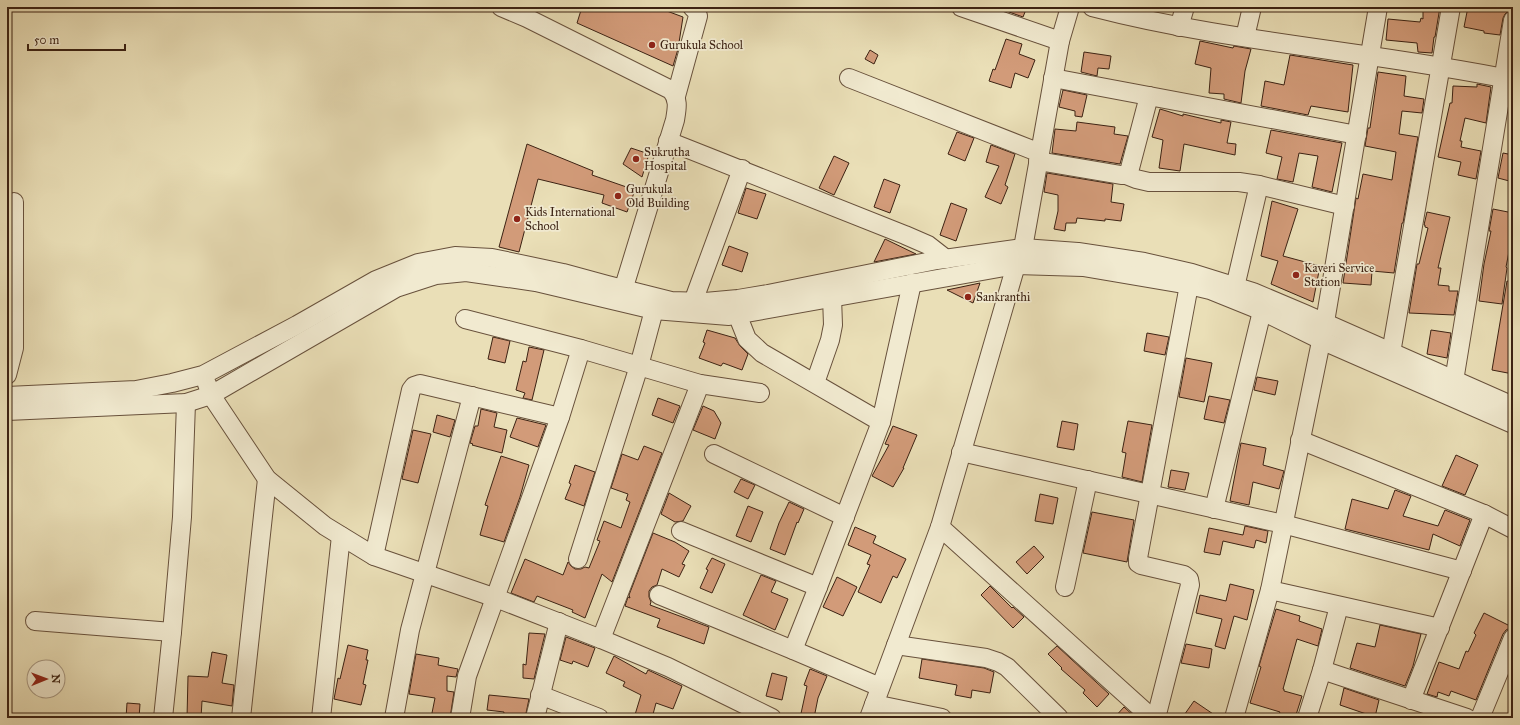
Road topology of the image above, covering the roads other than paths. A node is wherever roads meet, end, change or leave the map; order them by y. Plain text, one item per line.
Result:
1 (501, 7) edge
2 (692, 7) edge
3 (961, 7) edge
4 (1070, 7) edge
5 (1092, 7) edge
6 (1185, 7) edge
7 (1252, 7) edge
8 (1378, 7) edge
9 (1451, 7) edge
10 (1113, 10) edge
11 (529, 12) edge
12 (1513, 20) edge
13 (1179, 27) junction
14 (1245, 37) junction
15 (1060, 41) junction
16 (1369, 56) junction
17 (1441, 66) junction
18 (849, 78) dead end
19 (1053, 78) junction
20 (1508, 79) edge
21 (676, 96) junction
22 (1149, 96) junction
23 (1357, 135) junction
24 (668, 141) junction
25 (1039, 157) junction
26 (742, 169) junction
27 (1126, 175) junction
28 (1259, 185) junction
29 (14, 202) dead end
30 (1345, 206) junction
31 (1023, 248) junction
32 (946, 259) junction
33 (1016, 265) junction
34 (912, 283) junction
35 (1189, 285) junction
36 (1235, 287) junction
37 (621, 296) junction
38 (832, 297) junction
39 (693, 302) junction
40 (654, 310) junction
41 (1262, 311) junction
42 (736, 314) junction
43 (465, 319) dead end
44 (1325, 322) junction
45 (1321, 340) junction
46 (581, 349) junction
47 (1390, 353) junction
48 (639, 366) junction
49 (7, 375) edge
50 (203, 375) junction
51 (1454, 381) junction
52 (815, 383) junction
53 (700, 384) junction
54 (760, 393) dead end
55 (211, 395) junction
56 (7, 396) edge
57 (472, 396) junction
58 (186, 403) junction
59 (1513, 406) edge
60 (7, 411) edge
61 (560, 416) junction
62 (881, 422) junction
63 (1513, 424) edge
64 (1300, 440) junction
65 (961, 452) junction
66 (714, 454) dead end
67 (267, 479) junction
68 (1088, 480) junction
69 (1149, 493) junction
70 (1214, 509) junction
71 (1484, 514) junction
72 (845, 517) junction
73 (1283, 524) junction
74 (940, 527) junction
75 (1513, 529) edge
76 (681, 531) dead end
77 (341, 536) junction
78 (374, 556) junction
79 (578, 559) dead end
80 (1462, 571) junction
81 (426, 575) junction
82 (818, 587) junction
83 (1065, 587) dead end
84 (1270, 590) junction
85 (659, 595) dead end
86 (496, 598) junction
87 (1339, 606) junction
88 (35, 622) dead end
89 (559, 622) junction
90 (1440, 628) junction
91 (172, 632) junction
92 (1513, 638) edge
93 (601, 639) junction
94 (896, 645) junction
95 (793, 650) junction
96 (1322, 670) junction
97 (880, 687) junction
98 (540, 695) junction
99 (1411, 700) junction
100 (871, 711) edge
101 (1239, 717) edge
102 (163, 718) edge
103 (241, 718) edge
104 (321, 718) edge
105 (394, 718) edge
106 (460, 718) edge
107 (535, 718) edge
108 (599, 718) edge
109 (772, 718) edge
110 (942, 718) edge
111 (1059, 718) edge
112 (1152, 718) edge
113 (1156, 718) edge
114 (1307, 718) edge
115 (1467, 718) edge
116 (1480, 718) edge

1 - 11 street
2 - 21 street
3 - 15 street
4 - 15 street
5 - 10 street
6 - 13 street
7 - 14 street
8 - 16 street
9 - 17 street
10 - 13 street
11 - 21 street
12 - 20 street
13 - 14 street
14 - 16 street
15 - 19 street
16 - 17 street
16 - 23 street
17 - 20 street
17 - 47 street
18 - 25 street
19 - 22 street
19 - 25 street
20 - 51 street
21 - 24 street
22 - 23 street
22 - 27 street
23 - 30 street
24 - 26 street
24 - 37 street
25 - 27 street
25 - 31 street
26 - 32 street
26 - 39 street
27 - 28 street
28 - 30 street
28 - 36 street
29 - 49 street
30 - 44 street
31 - 32 street
31 - 33 street
31 - 36 street
32 - 39 street
33 - 34 street
33 - 35 street
33 - 65 street
34 - 38 street
34 - 62 street
35 - 41 street
35 - 69 street
36 - 44 street
37 - 39 street
37 - 40 street
37 - 50 street
37 - 55 street
38 - 42 street
38 - 52 street
40 - 42 street
40 - 48 street
41 - 45 street
41 - 70 street
42 - 52 street
43 - 46 street
44 - 45 street
44 - 47 street
45 - 63 street
45 - 64 street
46 - 48 street
46 - 61 street
47 - 51 street
48 - 53 street
48 - 79 street
50 - 55 street
50 - 56 street
51 - 59 street
52 - 62 street
53 - 54 street
53 - 93 street
55 - 58 street
55 - 67 street
57 - 61 street
57 - 78 street
57 - 81 street
58 - 60 street
58 - 91 street
61 - 86 street
62 - 72 street
64 - 71 street
64 - 73 street
65 - 68 street
65 - 74 street
66 - 72 street
67 - 77 street
67 - 103 street
68 - 69 street
68 - 83 street
69 - 70 street
69 - 113 street
70 - 73 street
71 - 75 street
71 - 80 street
72 - 82 street
73 - 80 street
73 - 84 street
74 - 94 street
74 - 112 street
76 - 82 street
77 - 78 street
77 - 104 street
78 - 81 street
80 - 90 street
81 - 86 street
81 - 105 street
82 - 95 street
84 - 87 street
84 - 101 street
85 - 95 street
86 - 89 street
86 - 106 street
87 - 90 street
87 - 96 street
88 - 91 street
89 - 93 street
89 - 98 street
90 - 99 street
91 - 102 street
92 - 116 street
93 - 109 street
94 - 97 street
94 - 111 street
95 - 97 street
96 - 99 street
96 - 114 street
97 - 100 street
98 - 107 street
98 - 108 street
99 - 115 street
100 - 110 street

